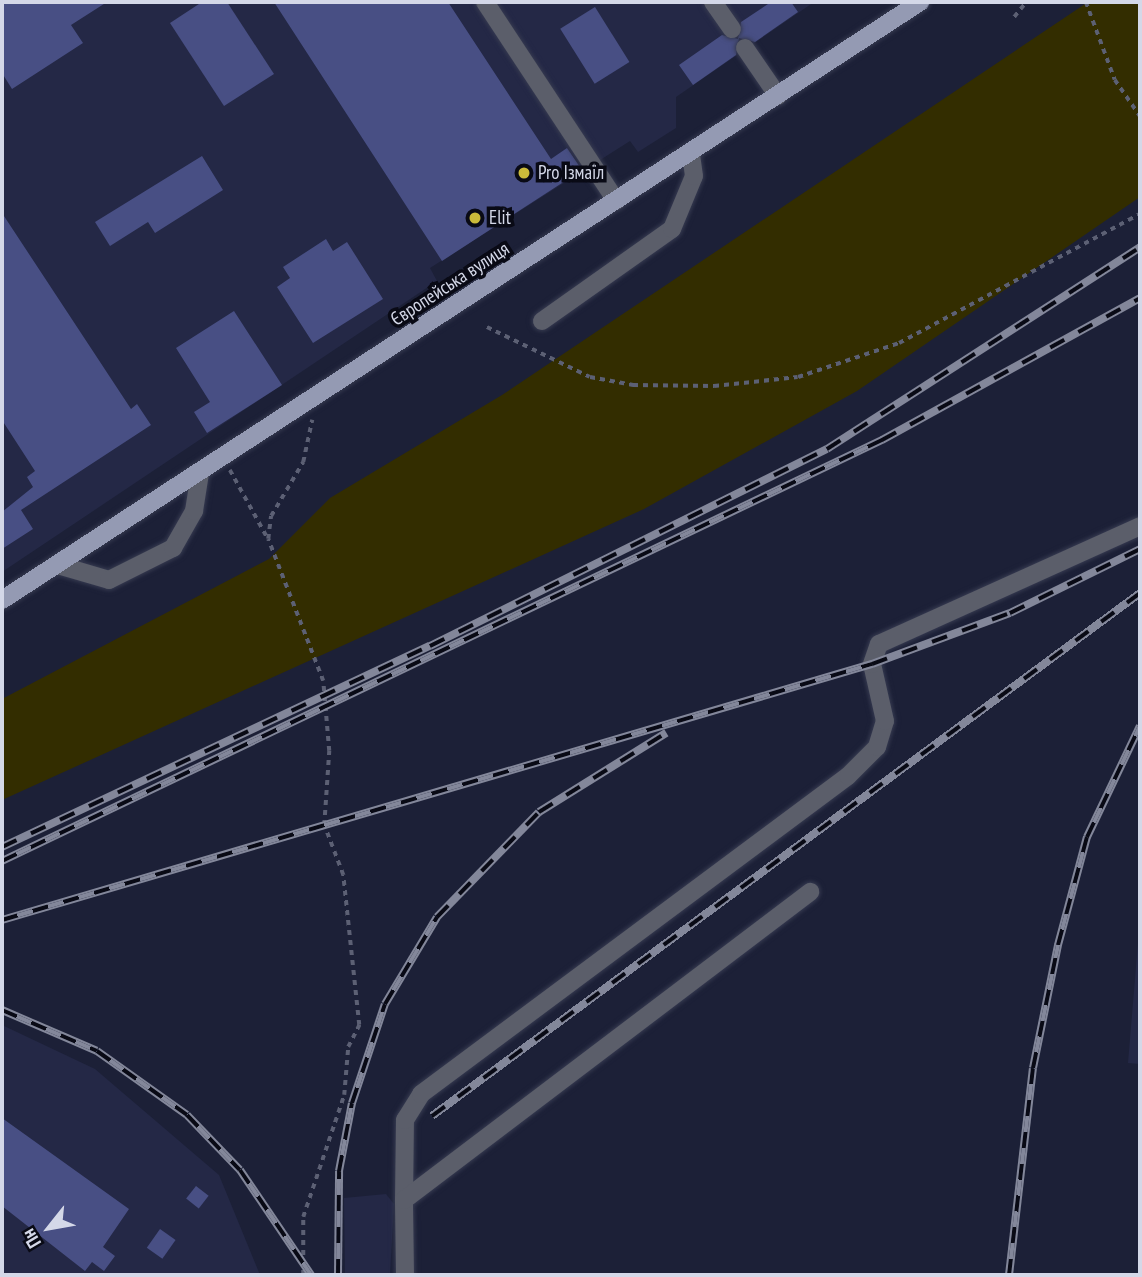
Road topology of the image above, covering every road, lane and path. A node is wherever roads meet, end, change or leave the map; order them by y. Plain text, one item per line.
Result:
1 (485, 2) edge
2 (713, 2) edge
3 (920, 2) edge
4 (1026, 2) edge
5 (1086, 2) edge
6 (1014, 17) dead end
7 (732, 29) dead end
8 (745, 48) dead end
9 (778, 96) junction
10 (1140, 116) edge
11 (691, 154) junction
12 (616, 201) junction
13 (1140, 214) edge
14 (542, 321) dead end
15 (487, 327) dead end
16 (316, 395) junction
17 (230, 469) dead end
18 (200, 473) junction
19 (1140, 526) edge
20 (268, 539) junction
21 (58, 565) junction
22 (2, 600) edge
23 (810, 892) dead end
24 (404, 1200) junction
25 (303, 1275) edge
26 (405, 1275) edge

1 - 12 lane
2 - 7 lane
3 - 9 main road, Європейська вулиця
4 - 6 path
5 - 10 path
8 - 9 lane
9 - 11 main road, Європейська вулиця
11 - 12 main road, Європейська вулиця
11 - 14 lane
12 - 16 main road, Європейська вулиця
13 - 15 path
16 - 18 main road, Європейська вулиця
16 - 20 path
17 - 20 path
18 - 21 main road, Європейська вулиця
18 - 21 lane
19 - 24 lane
20 - 25 path
21 - 22 main road, Європейська вулиця
23 - 24 lane
24 - 26 lane

